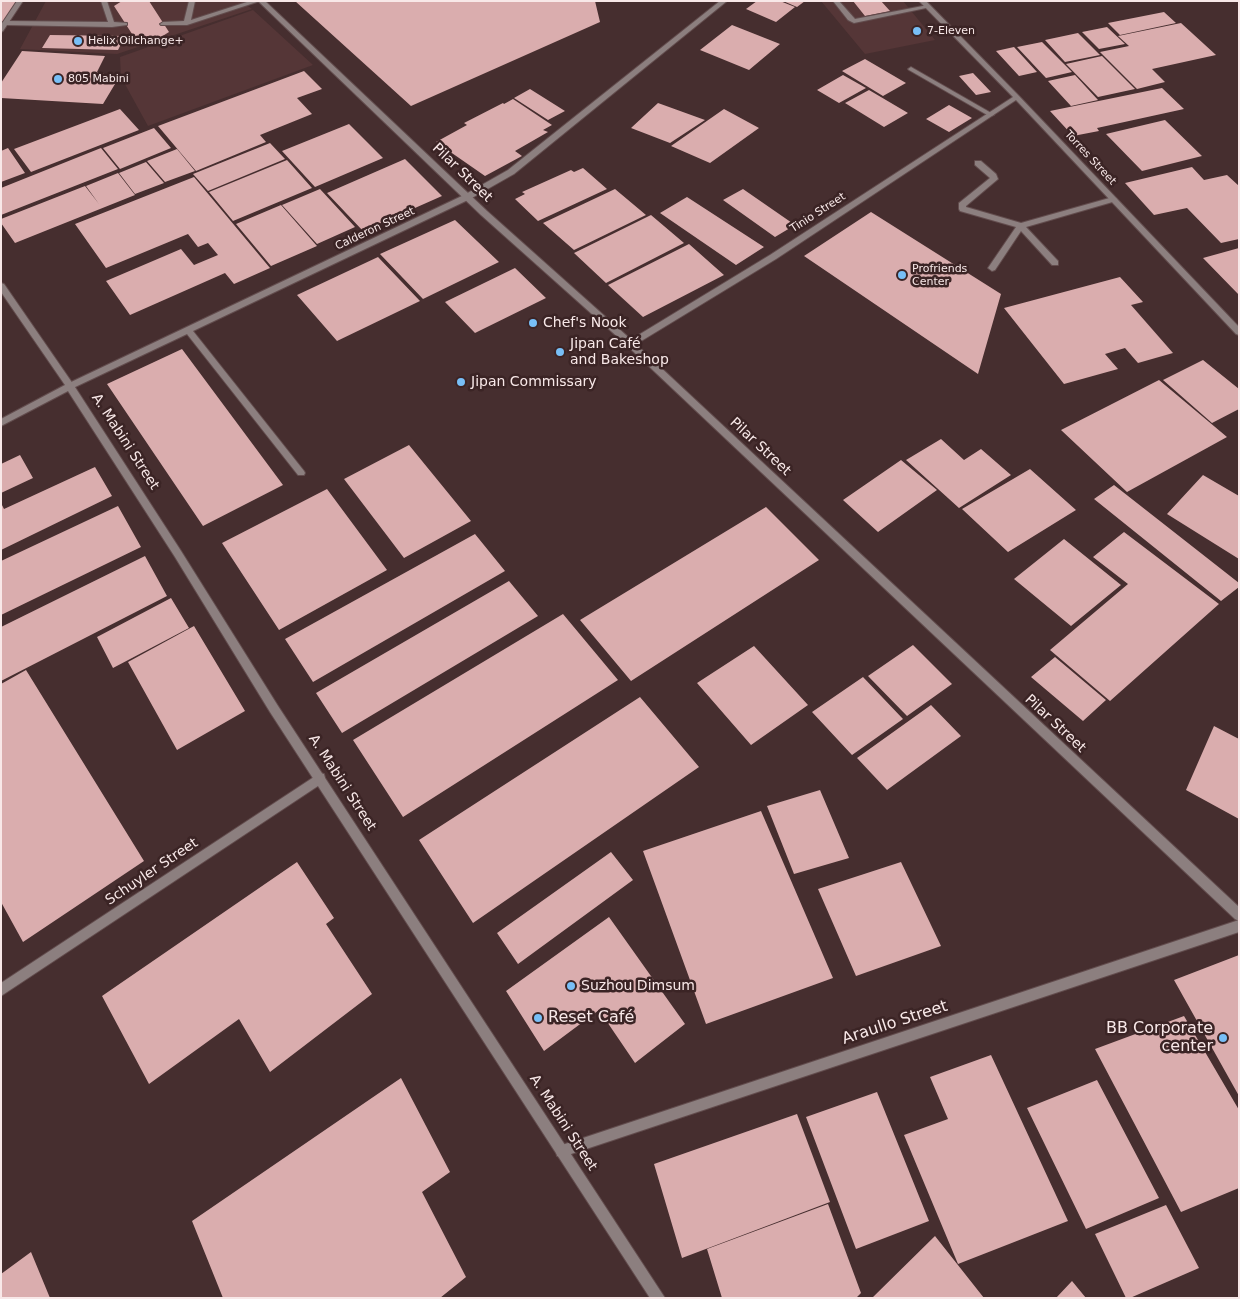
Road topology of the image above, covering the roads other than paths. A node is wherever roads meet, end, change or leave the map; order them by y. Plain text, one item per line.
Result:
1 (20, 1) edge
2 (104, 1) edge
3 (192, 1) edge
4 (257, 1) edge
5 (261, 1) edge
6 (724, 1) edge
7 (836, 1) edge
8 (922, 1) edge
9 (928, 7) junction
10 (5, 23) junction
11 (187, 23) junction
12 (112, 24) junction
13 (125, 24) dead end
14 (163, 24) dead end
15 (1, 30) edge
16 (911, 69) dead end
17 (1017, 97) junction
18 (990, 116) junction
19 (978, 163) dead end
20 (467, 197) junction
21 (1113, 199) junction
22 (1021, 226) junction
23 (1055, 263) dead end
24 (992, 268) dead end
25 (1, 286) edge
26 (188, 330) junction
27 (1239, 332) edge
28 (630, 344) junction
29 (70, 386) junction
30 (1, 423) edge
31 (301, 473) dead end
32 (320, 778) junction
33 (1239, 915) edge
34 (1239, 926) edge
35 (1, 990) edge
36 (562, 1151) junction
37 (658, 1298) edge

1 - 10 street
2 - 12 street
3 - 11 street
4 - 11 street
5 - 20 street, Pilar Street
6 - 20 street, Calderon Street
7 - 9 street
8 - 9 street, Torres Street
9 - 17 street, Torres Street
10 - 12 street
10 - 15 street
11 - 14 street
12 - 13 street
16 - 18 street
17 - 18 street, Tinio Street
17 - 21 street, Torres Street
18 - 28 street, Tinio Street
19 - 22 street
20 - 26 street, Calderon Street
20 - 28 street, Pilar Street
21 - 22 street
21 - 27 street, Torres Street
22 - 23 street
22 - 24 street
25 - 29 street, A. Mabini Street
26 - 29 street, Calderon Street
26 - 31 street
28 - 33 street, Pilar Street
29 - 30 street, Calderon Street
29 - 32 street, A. Mabini Street
32 - 35 street, Schuyler Street
32 - 36 street, A. Mabini Street
34 - 36 street, Araullo Street
36 - 37 street, A. Mabini Street

